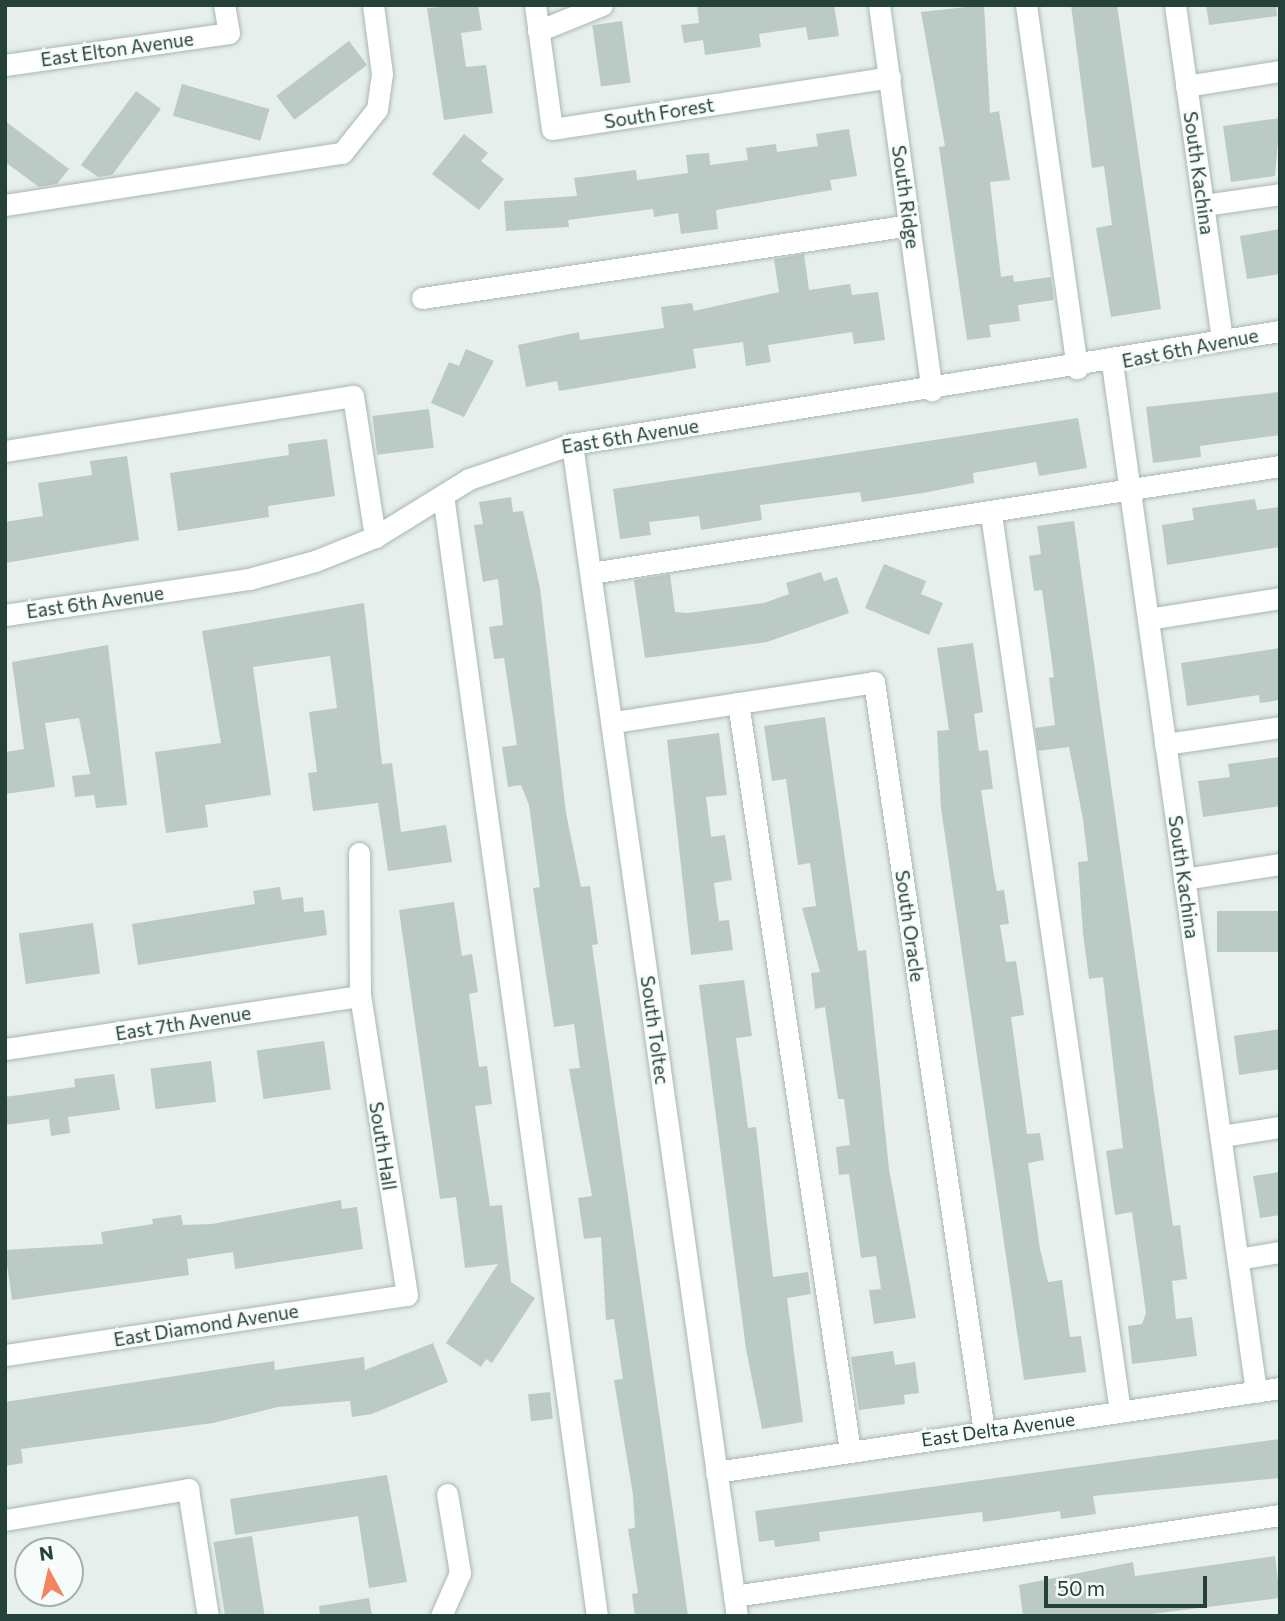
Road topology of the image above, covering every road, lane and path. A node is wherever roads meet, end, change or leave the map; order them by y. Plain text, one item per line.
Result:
1 (224, 5) edge
2 (373, 5) edge
3 (535, 5) edge
4 (602, 5) edge
5 (879, 5) edge
6 (1026, 5) edge
7 (1175, 5) edge
8 (538, 31) junction
9 (5, 65) edge
10 (1280, 71) edge
11 (890, 77) junction
12 (1186, 86) junction
13 (1280, 194) edge
14 (5, 205) edge
15 (1204, 205) junction
16 (910, 225) junction
17 (422, 298) dead end
18 (1280, 331) edge
19 (1222, 340) junction
20 (1112, 363) junction
21 (1077, 368) junction
22 (932, 390) junction
23 (572, 444) junction
24 (5, 451) edge
25 (1280, 466) edge
26 (1130, 489) junction
27 (443, 495) junction
28 (991, 514) junction
29 (375, 537) junction
30 (591, 573) junction
31 (1280, 598) edge
32 (5, 615) edge
33 (1147, 619) junction
34 (738, 703) junction
35 (614, 722) junction
36 (1280, 727) edge
37 (1165, 744) junction
38 (359, 853) dead end
39 (1280, 864) edge
40 (1184, 878) junction
41 (360, 996) junction
42 (5, 1049) edge
43 (1280, 1127) edge
44 (1222, 1136) junction
45 (1280, 1252) edge
46 (1238, 1259) junction
47 (407, 1295) joint
48 (5, 1356) edge
49 (1280, 1388) edge
50 (1256, 1392) junction
51 (1120, 1411) junction
52 (984, 1431) junction
53 (850, 1451) junction
54 (716, 1472) junction
55 (447, 1494) dead end
56 (1280, 1515) edge
57 (5, 1520) edge
58 (735, 1606) edge
59 (208, 1616) edge
60 (441, 1616) edge
61 (597, 1616) edge

1 - 9 street, East Elton Avenue
2 - 14 street
3 - 8 street, South Forest
4 - 8 street
5 - 11 street, South Ridge
6 - 21 street
7 - 12 street, South Kachina
8 - 11 street, South Forest
10 - 12 street
11 - 16 street, South Ridge
12 - 15 street, South Kachina
13 - 15 street
15 - 19 street, South Kachina
16 - 17 street
16 - 22 street, South Ridge
18 - 19 street, East 6th Avenue
19 - 20 street, East 6th Avenue
20 - 21 street, East 6th Avenue
20 - 26 street, South Kachina
21 - 22 street, East 6th Avenue
22 - 23 street, East 6th Avenue
23 - 27 street, East 6th Avenue
23 - 30 street, South Toltec
24 - 29 street
25 - 26 street
26 - 28 street
26 - 33 street, South Kachina
27 - 29 street, East 6th Avenue
27 - 61 street
28 - 30 street
28 - 51 street
29 - 32 street, East 6th Avenue
30 - 35 street, South Toltec
31 - 33 street
33 - 37 street, South Kachina
34 - 35 street, South Oracle
34 - 52 street, South Oracle
34 - 53 street
35 - 54 street, South Toltec
36 - 37 street
37 - 40 street, South Kachina
38 - 41 street, South Hall
39 - 40 street
40 - 44 street, South Kachina
41 - 42 street, East 7th Avenue
41 - 47 street, South Hall
43 - 44 street
44 - 46 street, South Kachina
45 - 46 street
46 - 50 street, South Kachina
47 - 48 street, East Diamond Avenue
49 - 50 street, East Delta Avenue
50 - 51 street, East Delta Avenue
51 - 52 street, East Delta Avenue
52 - 53 street, East Delta Avenue
53 - 54 street, East Delta Avenue
54 - 58 street, South Toltec
55 - 60 street
56 - 58 street
57 - 59 street

